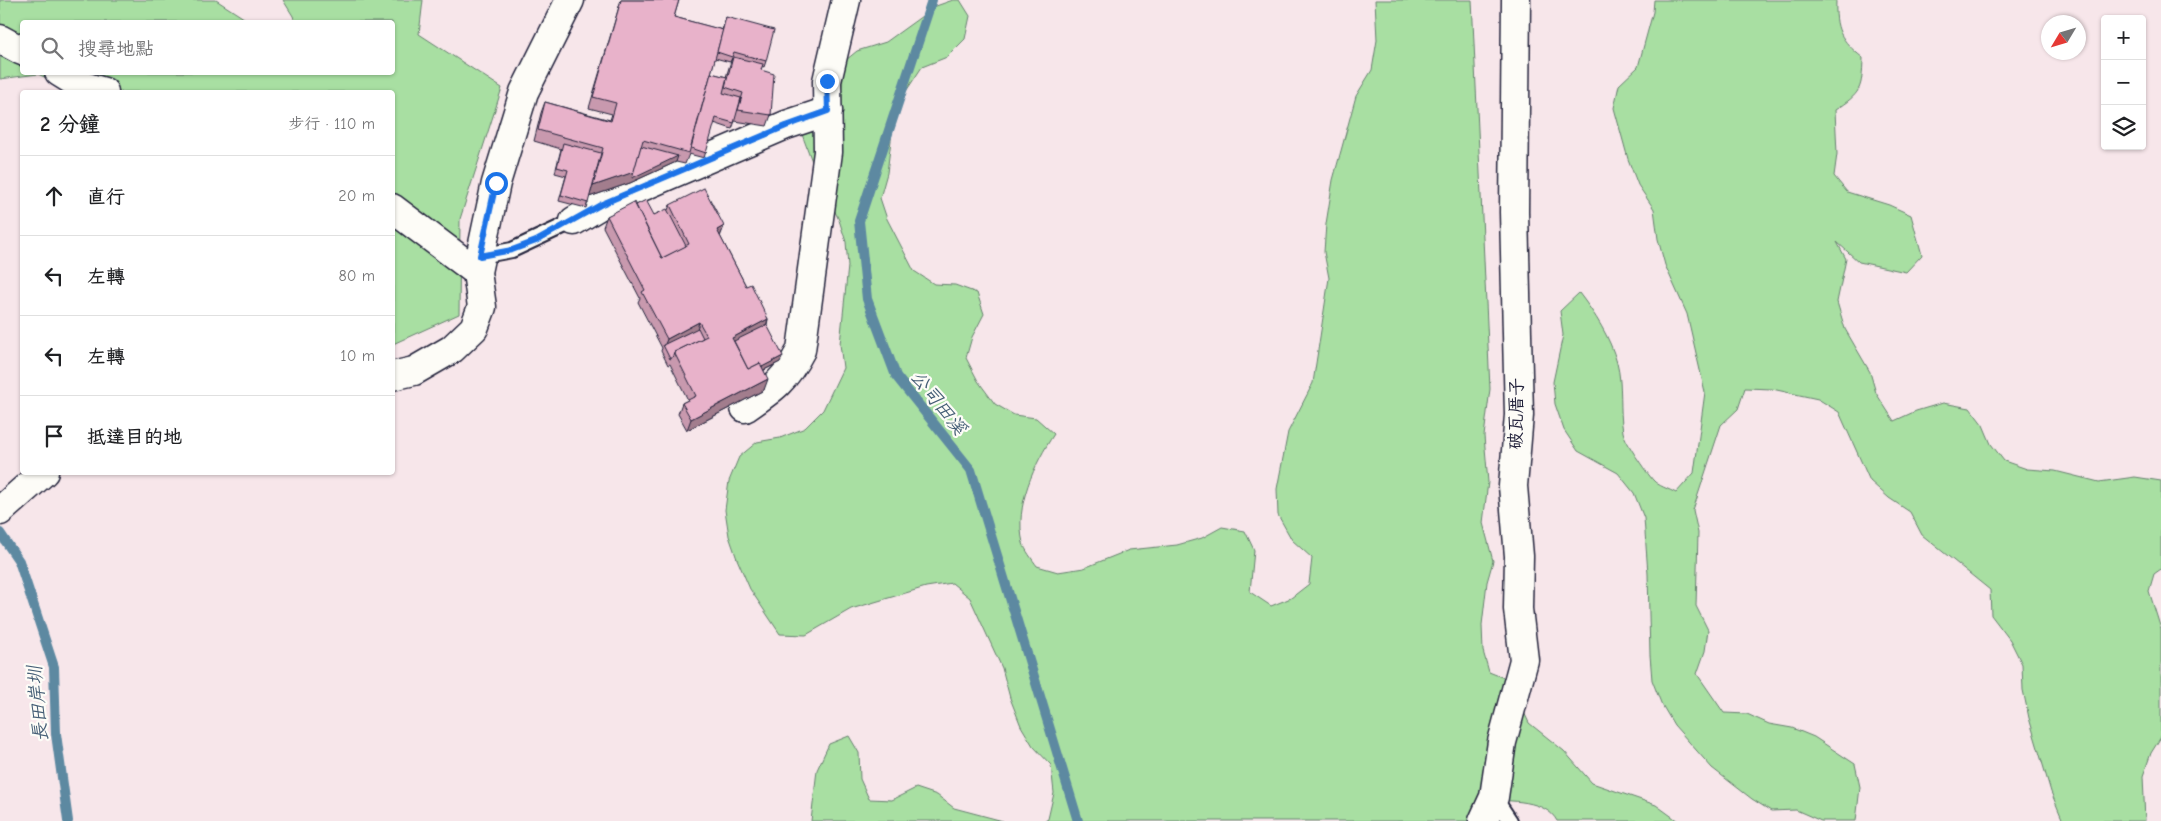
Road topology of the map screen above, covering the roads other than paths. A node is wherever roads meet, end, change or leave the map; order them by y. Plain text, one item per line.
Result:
1 (570, 0) edge
2 (846, 0) edge
3 (1516, 0) edge
4 (0, 38) edge
5 (20, 51) edge
6 (64, 75) edge
7 (97, 90) edge
8 (828, 111) junction
9 (395, 210) edge
10 (574, 221) joint
11 (479, 264) junction
12 (395, 375) edge
13 (745, 408) edge
14 (40, 475) edge
15 (3, 507) edge
16 (1489, 809) edge
17 (1510, 821) edge

1 - 11 street
2 - 8 street
3 - 16 street, 破瓦厝子
4 - 5 street
6 - 7 street
8 - 10 street
8 - 13 street
9 - 11 street
10 - 11 lane
11 - 12 street
14 - 15 street
16 - 17 lane

